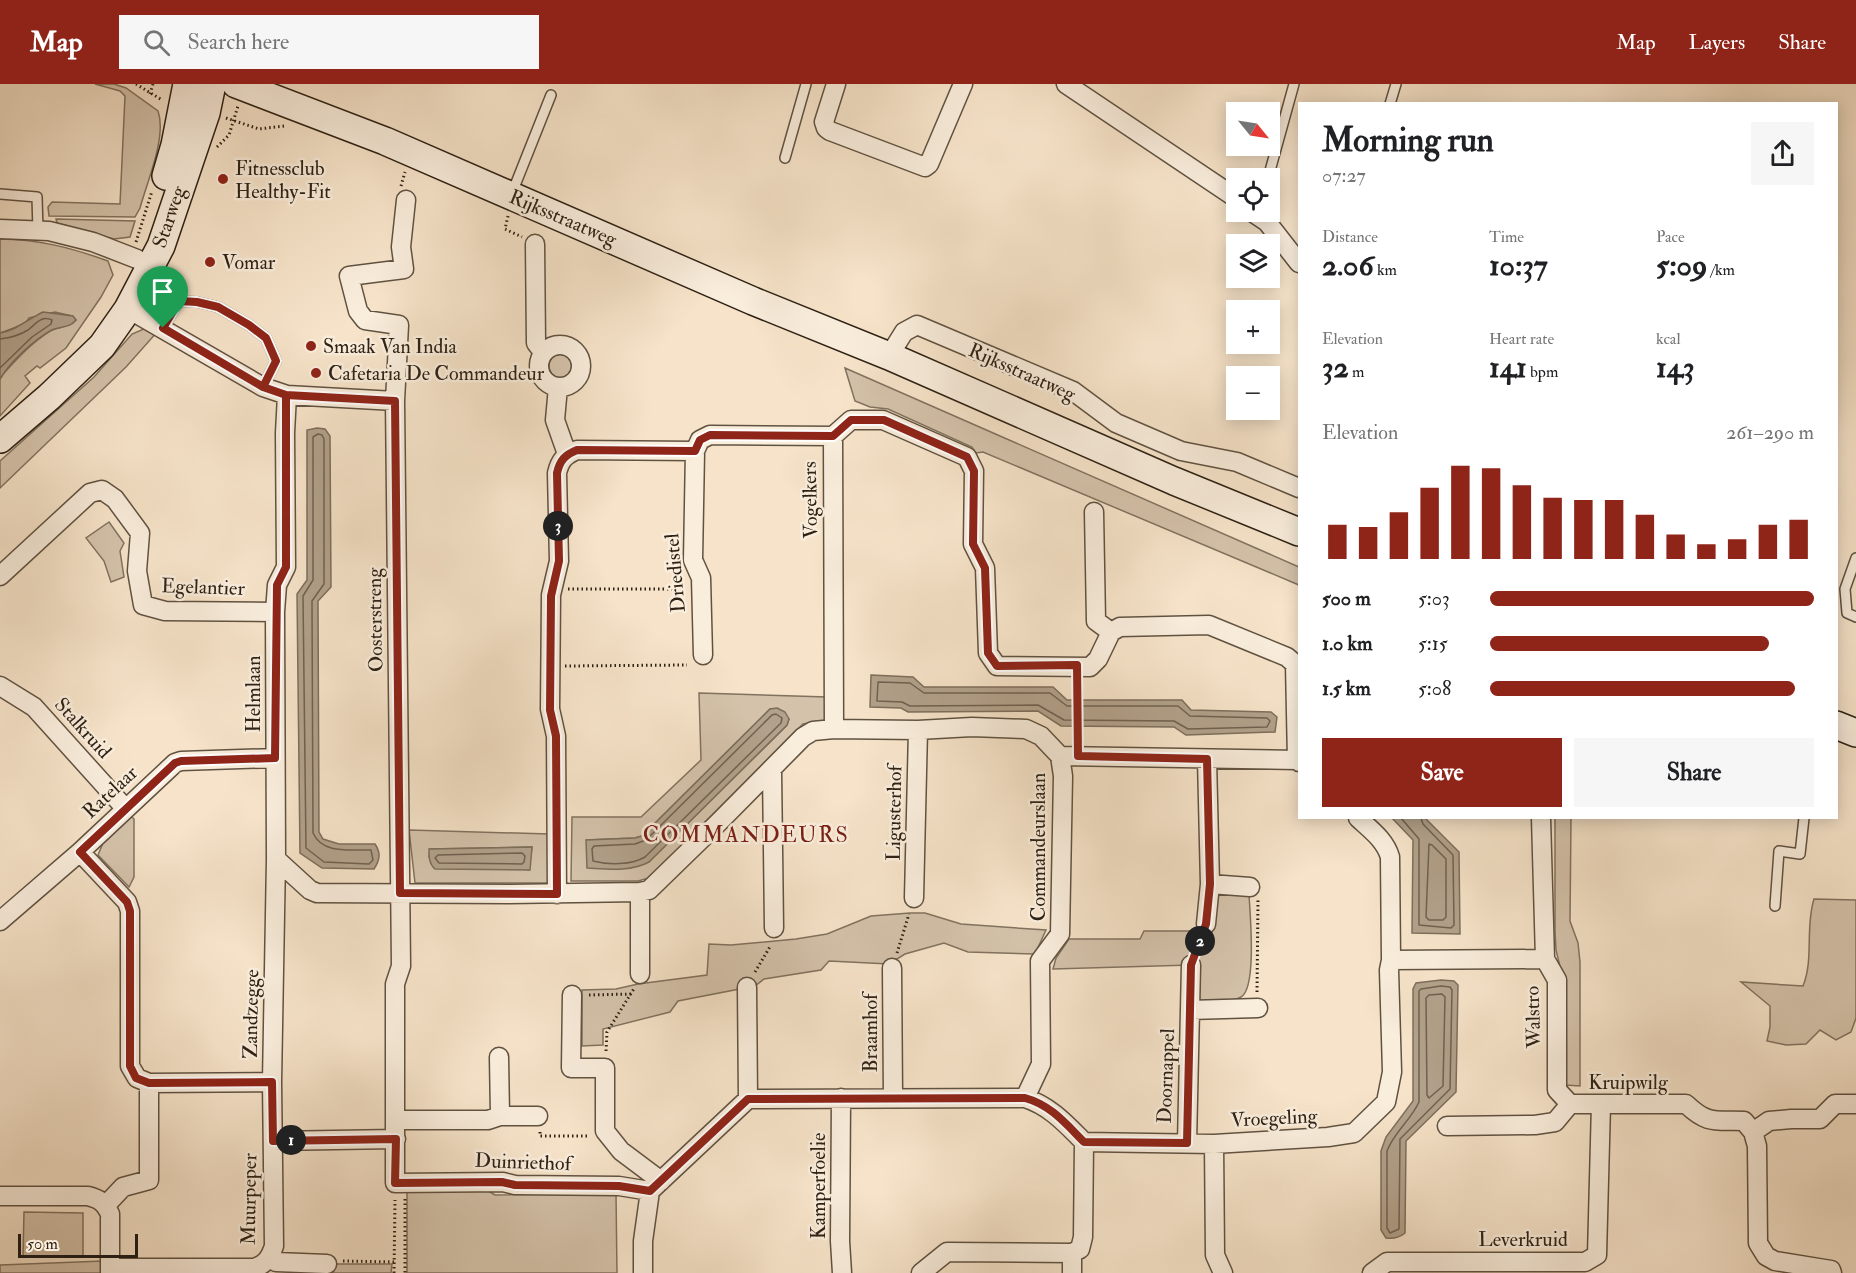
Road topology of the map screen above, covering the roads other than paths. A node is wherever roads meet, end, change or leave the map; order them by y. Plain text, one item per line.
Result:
1 (187, 84) edge
2 (212, 84) edge
3 (236, 84) edge
4 (806, 84) edge
5 (836, 84) edge
6 (963, 84) edge
7 (1066, 84) edge
8 (1294, 84) edge
9 (1396, 84) edge
10 (551, 95) dead end
11 (1391, 102) edge
12 (785, 158) dead end
13 (1271, 168) edge
14 (1226, 191) edge
15 (0, 194) edge
16 (406, 200) dead end
17 (510, 205) junction
18 (1267, 222) edge
19 (0, 229) edge
20 (38, 231) junction
21 (535, 244) road end
22 (133, 258) junction
23 (1298, 262) edge
24 (128, 309) junction
25 (163, 328) junction
26 (543, 352) junction
27 (889, 356) junction
28 (263, 387) junction
29 (558, 387) junction
30 (286, 395) junction
31 (395, 401) junction
32 (0, 431) edge
33 (833, 436) junction
34 (0, 439) edge
35 (695, 451) junction
36 (567, 454) junction
37 (1298, 488) edge
38 (1094, 512) dead end
39 (1298, 532) edge
40 (1856, 558) edge
41 (0, 576) edge
42 (275, 612) junction
43 (1856, 617) edge
44 (1111, 632) junction
45 (703, 655) dead end
46 (0, 686) edge
47 (1298, 695) edge
48 (1838, 726) edge
49 (834, 729) junction
50 (918, 730) junction
51 (1856, 733) edge
52 (1069, 756) junction
53 (275, 758) junction
54 (1207, 759) junction
55 (1298, 761) edge
56 (772, 770) junction
57 (125, 808) junction
58 (1359, 819) edge
59 (1541, 819) edge
60 (1804, 819) edge
61 (80, 852) junction
62 (276, 860) junction
63 (1210, 884) junction
64 (1250, 888) road end
65 (640, 892) junction
66 (400, 893) junction
67 (557, 894) junction
68 (914, 898) road end
69 (1776, 906) dead end
70 (0, 921) edge
71 (1206, 924) dead end
72 (774, 928) road end
73 (1545, 959) junction
74 (1391, 960) junction
75 (1191, 965) dead end
76 (892, 968) road end
77 (640, 974) road end
78 (747, 987) road end
79 (572, 995) road end
80 (1258, 1008) road end
81 (1190, 1010) junction
82 (499, 1057) dead end
83 (272, 1082) junction
84 (149, 1083) junction
85 (893, 1097) junction
86 (841, 1098) junction
87 (1025, 1098) junction
88 (748, 1099) junction
89 (1570, 1104) junction
90 (1601, 1104) junction
91 (1856, 1104) edge
92 (500, 1116) junction
93 (538, 1116) road end
94 (396, 1120) junction
95 (1447, 1126) dead end
96 (1753, 1132) junction
97 (396, 1139) junction
98 (273, 1141) junction
99 (1084, 1142) junction
100 (1187, 1143) junction
101 (1214, 1144) junction
102 (400, 1183) joint
103 (655, 1186) junction
104 (0, 1198) edge
105 (106, 1205) junction
106 (1072, 1253) junction
107 (270, 1257) junction
108 (327, 1264) road end
109 (110, 1270) edge
110 (929, 1270) edge
111 (643, 1273) edge
112 (842, 1273) edge
113 (1072, 1273) edge
114 (1224, 1273) edge
115 (1372, 1273) edge
116 (1832, 1273) edge

1 - 22 main road, Starweg
2 - 24 main road, Starweg
3 - 17 main road, Rijksstraatweg
4 - 12 lane
5 - 6 street
7 - 14 street
8 - 13 lane
9 - 11 lane
10 - 17 lane
15 - 20 lane
16 - 31 street, Oosterstreng
17 - 27 main road, Rijksstraatweg
18 - 23 street
19 - 20 street
20 - 22 street
21 - 26 street
22 - 24 main road
22 - 32 main road, Starweg
24 - 25 street
24 - 34 main road, Starweg
25 - 28 street
25 - 28 lane
26 - 29 street
26 - 29 street
27 - 37 street, Rijksstraatweg
27 - 39 main road, Rijksstraatweg
28 - 30 street
29 - 36 street
30 - 31 street
30 - 42 street, Helmlaan
31 - 66 street, Oosterstreng
33 - 35 street, Vogelkers
33 - 44 street
33 - 49 street, Vogelkers
35 - 36 street
35 - 45 street, Driedistel
36 - 67 street
38 - 44 street
40 - 43 lane
41 - 42 street, Egelantier
42 - 53 street, Helmlaan
44 - 47 street
46 - 57 street, Stalkruid
47 - 55 street
48 - 51 main road
49 - 50 street, Commandeurslaan
49 - 56 street, Commandeurslaan
50 - 52 street, Commandeurslaan
50 - 68 street, Ligusterhof
52 - 54 street
52 - 87 street, Commandeurslaan
53 - 57 street, Ratelaar
53 - 62 street, Helmlaan
54 - 55 street
54 - 63 street
56 - 65 street, Commandeurslaan
56 - 72 street
57 - 61 street, Ratelaar
58 - 74 street, Vroegeling
59 - 73 street, Walstro
60 - 69 lane
61 - 70 street, Ratelaar
61 - 84 street
62 - 66 street
62 - 83 street, Zandzegge
63 - 64 street
63 - 71 street
65 - 67 street
65 - 77 street
66 - 67 street
66 - 94 street, Oosterstreng
73 - 74 street
73 - 89 street, Walstro
74 - 101 street, Vroegeling
75 - 81 street, Doornappel
76 - 85 street, Braamhof
78 - 88 street
79 - 103 street
80 - 81 street, Doornappel
81 - 100 street, Doornappel
82 - 92 street
83 - 84 street, Zandzegge
83 - 98 street, Muurpeper
84 - 105 street
85 - 86 street
85 - 87 street
86 - 88 street
86 - 112 street, Kamperfoelie
87 - 99 street
88 - 103 street
89 - 90 street, Kruipwilg
89 - 95 street, Kruipwilg
90 - 96 street, Kruipwilg
90 - 115 street, Leverkruid
91 - 96 street
92 - 93 street
92 - 94 street
94 - 97 street, Oosterstreng
96 - 116 street
97 - 98 street, Muurpeper
97 - 102 street, Oosterstreng
98 - 107 street, Muurpeper
99 - 100 street, Vroegeling
99 - 106 street
100 - 101 street, Vroegeling
101 - 114 street
102 - 103 street, Duinriethof
103 - 111 street
104 - 105 street
105 - 109 street
106 - 110 street
106 - 113 street
107 - 108 street, Muurpeper
107 - 109 street, Muurpeper

